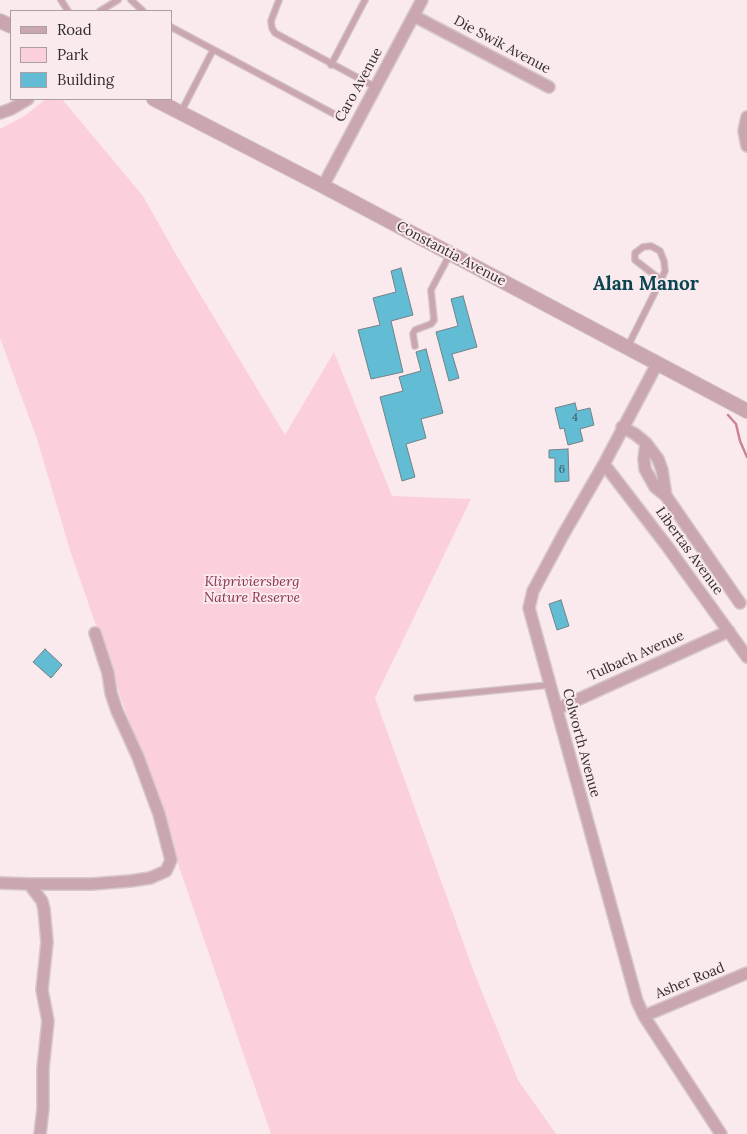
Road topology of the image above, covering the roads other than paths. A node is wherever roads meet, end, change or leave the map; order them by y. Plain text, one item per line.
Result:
1 (118, 0) edge
2 (132, 0) edge
3 (279, 0) edge
4 (365, 0) edge
5 (422, 0) edge
6 (111, 2) edge
7 (101, 10) edge
8 (142, 10) edge
9 (414, 16) junction
10 (172, 28) edge
11 (213, 50) junction
12 (331, 65) junction
13 (375, 87) junction
14 (549, 87) dead end
15 (26, 100) edge
16 (156, 100) edge
17 (181, 112) junction
18 (0, 113) edge
19 (336, 115) dead end
20 (747, 117) edge
21 (747, 146) edge
22 (322, 186) junction
23 (450, 254) junction
24 (661, 280) junction
25 (415, 346) dead end
26 (627, 348) junction
27 (656, 364) junction
28 (747, 411) edge
29 (622, 427) junction
30 (604, 464) junction
31 (740, 603) dead end
32 (728, 631) junction
33 (95, 633) dead end
34 (747, 657) edge
35 (549, 684) junction
36 (417, 698) dead end
37 (556, 709) junction
38 (0, 883) edge
39 (29, 884) junction
40 (747, 973) edge
41 (644, 1016) junction
42 (40, 1134) edge
43 (721, 1134) edge

1 - 6 lane
2 - 8 lane
3 - 12 lane
4 - 12 lane
5 - 9 street, Caro Avenue
6 - 7 lane
9 - 13 street, Caro Avenue
9 - 14 street, Die Swik Avenue
10 - 11 lane
11 - 17 lane
11 - 19 lane
12 - 13 lane
13 - 22 street, Caro Avenue
15 - 18 street
16 - 17 street, Constantia Avenue
17 - 22 street, Constantia Avenue
20 - 21 street
22 - 23 street, Constantia Avenue
23 - 25 lane
23 - 26 street, Constantia Avenue
24 - 24 lane
24 - 26 lane
26 - 27 street, Constantia Avenue
27 - 28 street, Constantia Avenue
27 - 29 street, Colworth Avenue
29 - 30 street, Colworth Avenue
29 - 31 street
30 - 32 street, Libertas Avenue
30 - 35 street, Colworth Avenue
32 - 34 street, Libertas Avenue
32 - 37 street, Tulbach Avenue
33 - 39 street
35 - 36 lane
35 - 37 street, Colworth Avenue
37 - 41 street, Colworth Avenue
38 - 39 street
39 - 42 street
40 - 41 street, Asher Road
41 - 43 street, Colworth Avenue

